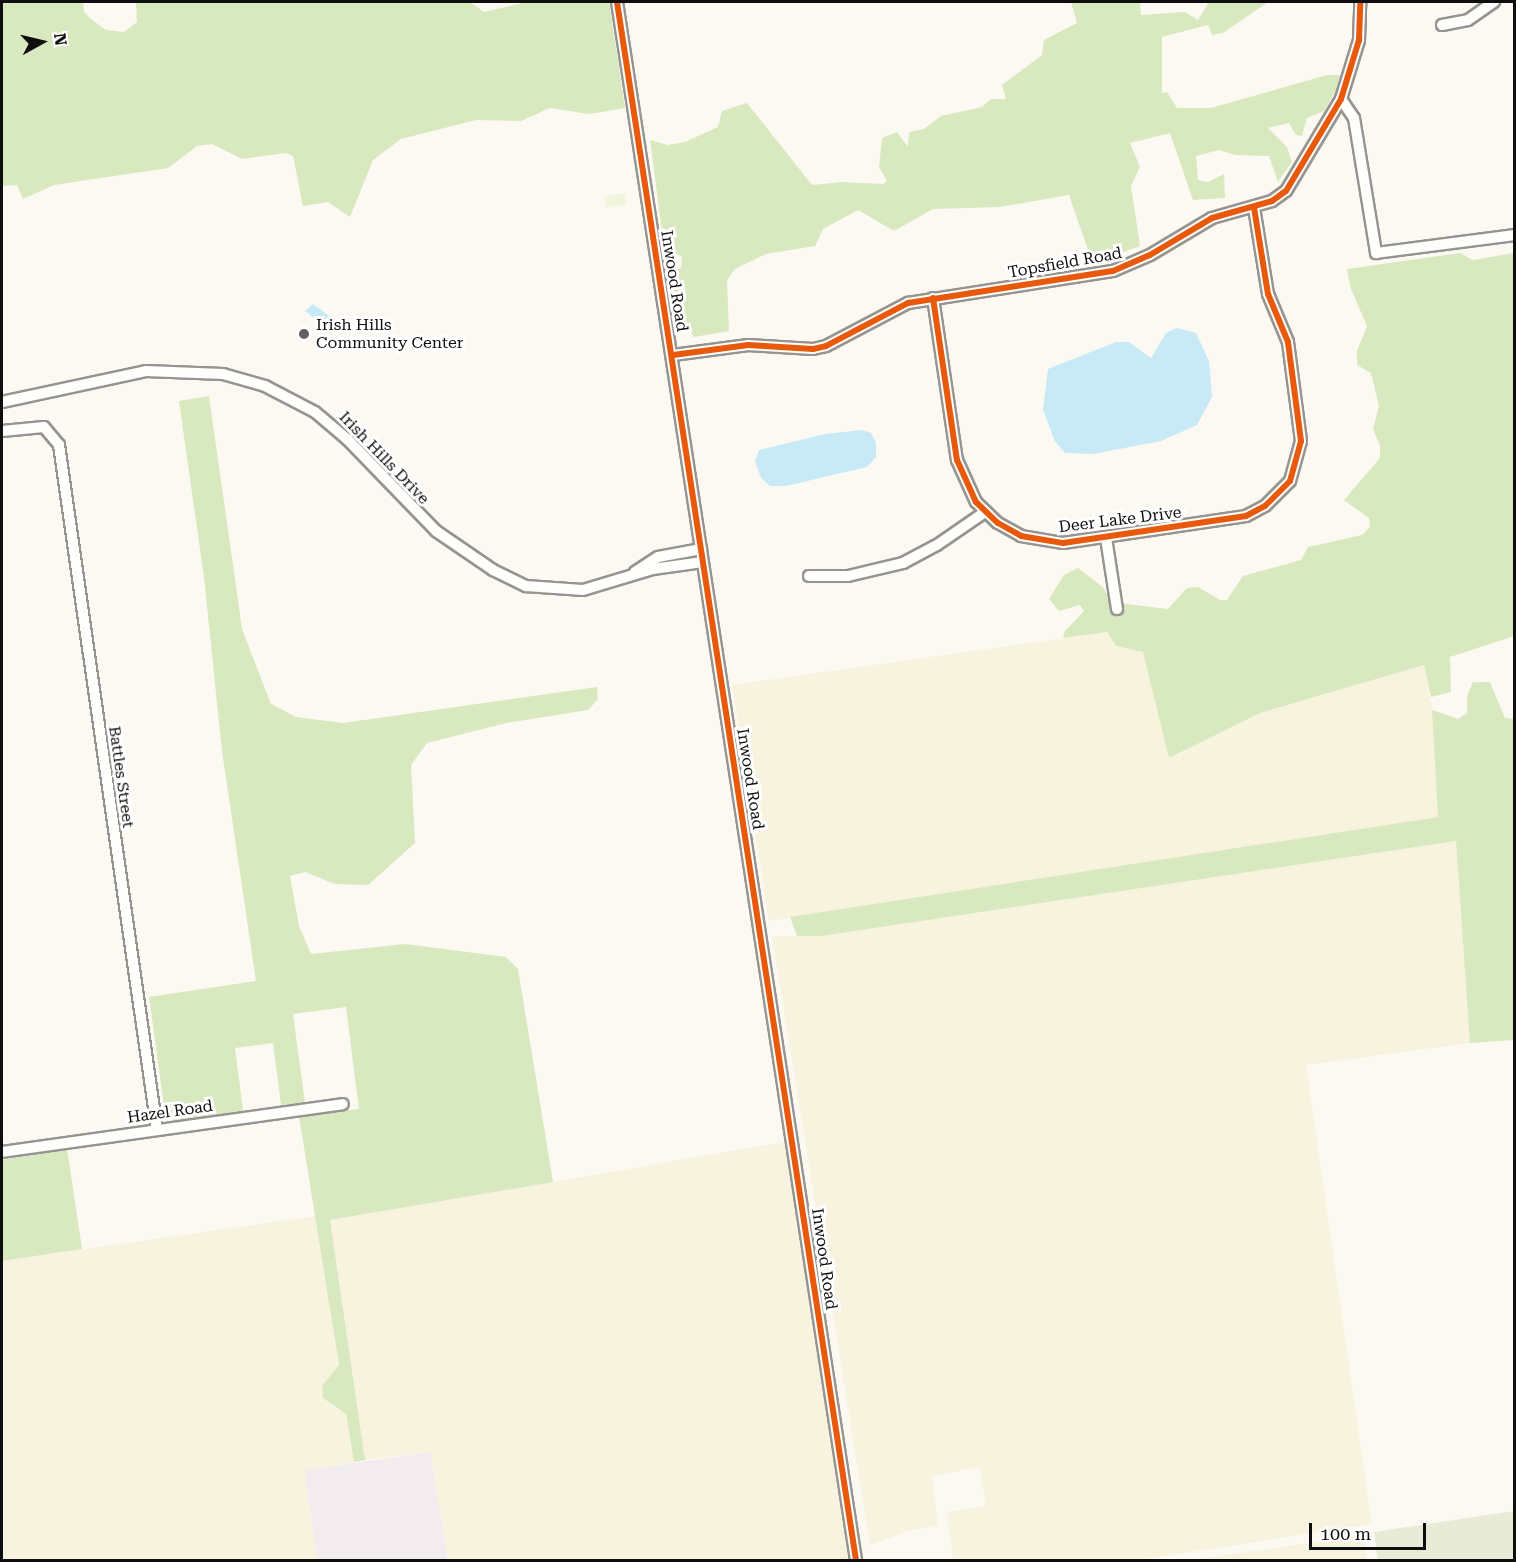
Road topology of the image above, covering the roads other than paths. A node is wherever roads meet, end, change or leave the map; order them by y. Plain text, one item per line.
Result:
1 (617, 2) edge
2 (1360, 2) edge
3 (1494, 2) edge
4 (1442, 25) dead end
5 (1341, 99) junction
6 (1254, 208) junction
7 (1515, 235) edge
8 (933, 298) junction
9 (673, 355) junction
10 (2, 402) edge
11 (2, 431) edge
12 (985, 512) junction
13 (1106, 538) junction
14 (701, 549) junction
15 (703, 562) junction
16 (809, 576) dead end
17 (628, 578) junction
18 (1117, 609) dead end
19 (343, 1104) dead end
20 (157, 1129) junction
21 (2, 1152) edge
22 (856, 1560) edge

1 - 9 street, Inwood Road
2 - 5 street, Topsfield Road
3 - 4 street
5 - 6 street, Topsfield Road
5 - 7 street
6 - 8 street, Topsfield Road
6 - 13 street, Deer Lake Drive
8 - 9 street, Topsfield Road
8 - 12 street, Deer Lake Drive
9 - 14 street, Inwood Road
10 - 17 street, Irish Hills Drive
11 - 20 street, Battles Street
12 - 13 street, Deer Lake Drive
12 - 16 street
13 - 18 street
14 - 15 street, Inwood Road
14 - 17 street, Irish Hills Drive
15 - 17 street, Irish Hills Drive
15 - 22 street, Inwood Road
19 - 20 street, Hazel Road
20 - 21 street, Hazel Road

